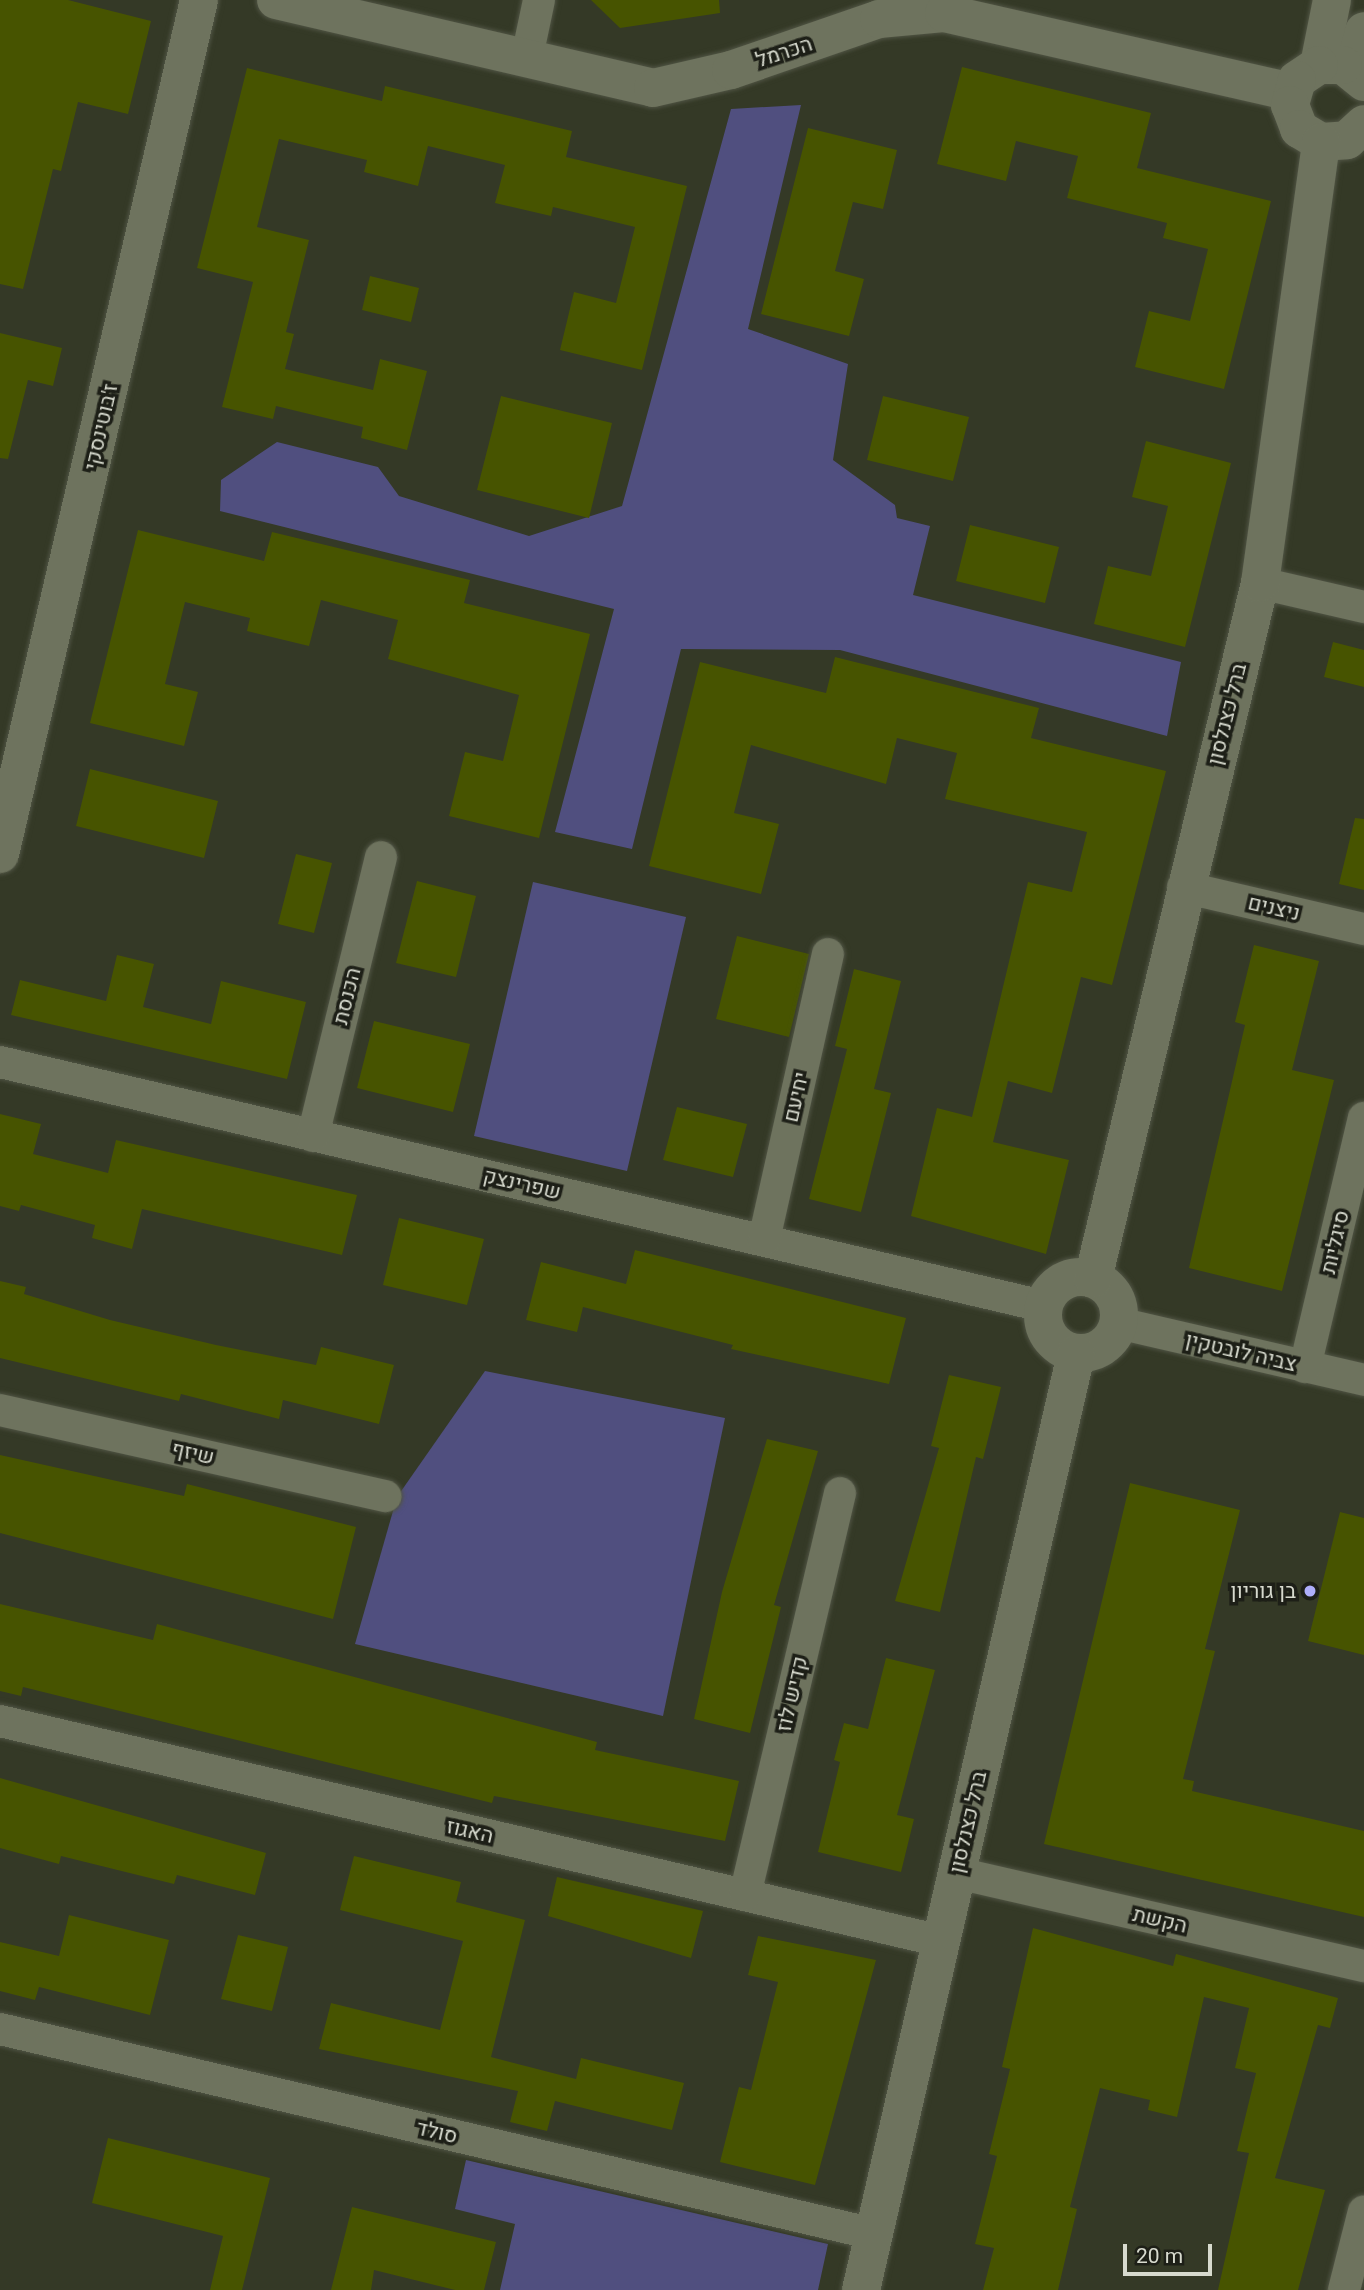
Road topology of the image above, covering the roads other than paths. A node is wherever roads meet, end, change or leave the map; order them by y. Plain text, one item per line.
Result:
1 (199, 0) edge
2 (276, 0) edge
3 (539, 0) edge
4 (1332, 0) edge
5 (1364, 31) edge
6 (527, 57) junction
7 (1346, 72) edge
8 (1292, 92) junction
9 (1364, 124) edge
10 (1321, 142) junction
11 (1260, 583) junction
12 (1364, 607) edge
13 (0, 855) edge
14 (381, 857) dead end
15 (1183, 887) junction
16 (1364, 929) edge
17 (828, 954) dead end
18 (0, 1062) edge
19 (1364, 1118) edge
20 (313, 1136) junction
21 (764, 1240) junction
22 (1093, 1279) junction
23 (1043, 1306) junction
24 (1118, 1323) junction
25 (1076, 1354) junction
26 (1305, 1367) junction
27 (1364, 1380) edge
28 (0, 1410) edge
29 (840, 1493) dead end
30 (386, 1496) dead end
31 (0, 1721) edge
32 (957, 1873) junction
33 (745, 1895) junction
34 (941, 1941) junction
35 (1364, 1966) edge
36 (0, 2029) edge
37 (1364, 2211) edge
38 (873, 2235) junction
39 (861, 2290) edge
40 (1344, 2290) edge

1 - 13 street, ז'בוטינסקי
2 - 6 street, הכרמל
3 - 6 street
4 - 7 street
5 - 7 street
6 - 8 street, הכרמל
7 - 8 street
8 - 10 street
9 - 10 street
10 - 11 street, ברל כצנלסון
11 - 12 street
11 - 15 street, ברל כצנלסון
14 - 20 street, הכנסת
15 - 16 street, ניצנים
15 - 22 street, ברל כצנלסון
17 - 21 street, יחיעם
18 - 20 street, שפרינצק
19 - 26 street, סיגליות
20 - 21 street, שפרינצק
21 - 23 street, שפרינצק
22 - 23 street
22 - 24 street
23 - 25 street
24 - 25 street
24 - 26 street, צביה לובטקין
25 - 32 street, ברל כצנלסון
26 - 27 street, צביה לובטקין
28 - 30 street, שיזף
29 - 33 street, קדיש לוז
31 - 33 street, האגוז
32 - 34 street, ברל כצנלסון
32 - 35 street, הקשת
33 - 34 street, האגוז
34 - 38 street, ברל כצנלסון
36 - 38 street, סולד
37 - 40 street
38 - 39 street, ברל כצנלסון

